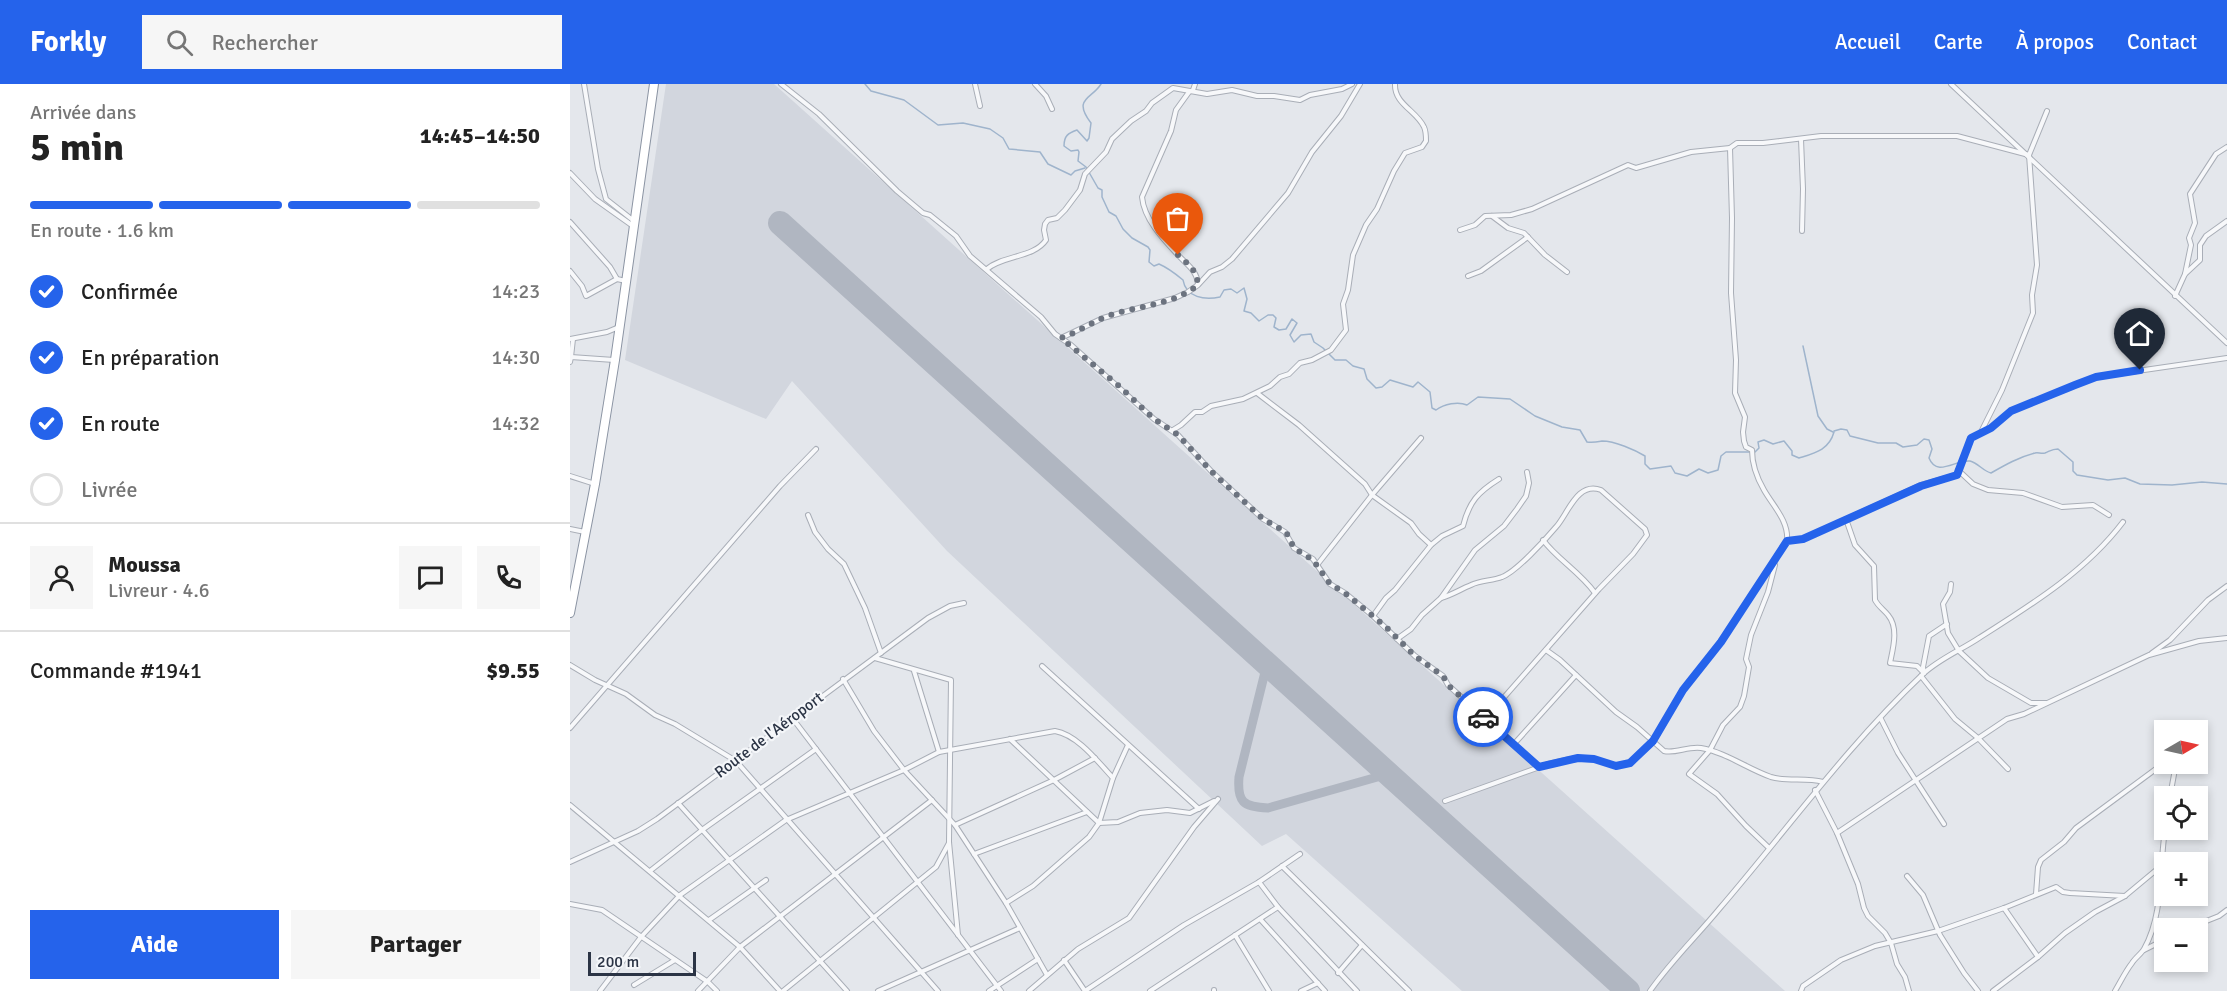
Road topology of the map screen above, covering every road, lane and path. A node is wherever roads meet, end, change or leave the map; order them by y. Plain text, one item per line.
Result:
1 (584, 84) edge
2 (654, 84) edge
3 (781, 84) edge
4 (975, 84) edge
5 (1035, 84) edge
6 (1195, 84) edge
7 (1352, 84) edge
8 (1360, 84) edge
9 (1395, 84) edge
10 (1951, 84) edge
11 (1189, 92) junction
12 (980, 106) dead end
13 (1052, 109) dead end
14 (2047, 111) dead end
15 (1801, 140) junction
16 (2227, 147) edge
17 (1730, 148) junction
18 (2029, 155) junction
19 (570, 172) edge
20 (1491, 216) junction
21 (2227, 221) edge
22 (570, 222) edge
23 (634, 224) junction
24 (1460, 230) dead end
25 (1802, 231) dead end
26 (1528, 237) junction
27 (987, 269) junction
28 (570, 271) edge
29 (1567, 272) dead end
30 (2185, 274) junction
31 (1468, 276) dead end
32 (617, 279) junction
33 (626, 281) junction
34 (1198, 285) junction
35 (2175, 296) junction
36 (620, 327) junction
37 (1061, 338) junction
38 (572, 339) edge
39 (2227, 343) edge
40 (2227, 358) edge
41 (571, 360) edge
42 (615, 360) junction
43 (1257, 393) junction
44 (1172, 431) junction
45 (1981, 432) junction
46 (1421, 438) dead end
47 (816, 449) dead end
48 (1958, 470) junction
49 (1527, 472) dead end
50 (570, 476) edge
51 (1499, 478) dead end
52 (595, 484) junction
53 (1372, 495) junction
54 (808, 515) dead end
55 (2109, 515) dead end
56 (1846, 519) junction
57 (2123, 522) dead end
58 (570, 529) edge
59 (585, 532) junction
60 (1543, 540) junction
61 (1787, 541) junction
62 (1431, 545) junction
63 (1775, 563) junction
64 (1317, 565) junction
65 (573, 584) edge
66 (1951, 584) dead end
67 (2227, 586) edge
68 (1596, 593) junction
69 (1441, 598) junction
70 (964, 603) dead end
71 (570, 613) edge
72 (1373, 616) junction
73 (1947, 624) junction
74 (2227, 638) edge
75 (1396, 639) junction
76 (1546, 650) junction
77 (1959, 651) junction
78 (881, 653) junction
79 (2149, 655) junction
80 (874, 658) junction
81 (570, 665) edge
82 (1042, 666) dead end
83 (914, 670) junction
84 (1922, 674) junction
85 (1576, 675) junction
86 (843, 679) junction
87 (607, 686) junction
88 (2048, 703) junction
89 (1881, 718) junction
90 (793, 719) junction
91 (1485, 719) junction
92 (570, 728) edge
93 (1978, 738) junction
94 (1010, 739) junction
95 (1653, 741) junction
96 (1514, 744) junction
97 (1128, 746) junction
98 (950, 748) junction
99 (816, 749) junction
100 (1710, 750) junction
101 (939, 752) junction
102 (1095, 758) junction
103 (735, 761) junction
104 (1539, 767) junction
105 (904, 770) junction
106 (2008, 770) dead end
107 (2154, 770) edge
108 (1113, 778) junction
109 (1054, 780) junction
110 (1917, 780) junction
111 (1823, 782) junction
112 (760, 790) junction
113 (1815, 790) junction
114 (849, 793) junction
115 (932, 800) junction
116 (1445, 801) dead end
117 (678, 803) junction
118 (570, 804) edge
119 (1200, 809) junction
120 (1087, 812) junction
121 (786, 820) junction
122 (949, 820) junction
123 (1099, 823) junction
124 (1944, 824) dead end
125 (955, 825) junction
126 (702, 830) junction
127 (1837, 833) junction
128 (882, 838) junction
129 (615, 842) junction
130 (949, 842) junction
131 (1768, 847) junction
132 (974, 854) junction
133 (1300, 854) dead end
134 (729, 859) junction
135 (570, 862) edge
136 (1282, 866) junction
137 (650, 871) junction
138 (2154, 872) edge
139 (835, 874) junction
140 (1907, 876) dead end
141 (766, 880) dead end
142 (1259, 882) junction
143 (917, 883) junction
144 (754, 888) junction
145 (2036, 894) junction
146 (680, 895) junction
147 (2125, 896) junction
148 (1006, 903) junction
149 (570, 904) edge
150 (2157, 906) edge
151 (1278, 908) junction
152 (2004, 908) junction
153 (2227, 910) edge
154 (780, 916) junction
155 (874, 918) junction
156 (1260, 919) junction
157 (709, 920) junction
158 (2208, 920) edge
159 (1020, 928) junction
160 (1938, 931) junction
161 (1235, 935) junction
162 (641, 937) junction
163 (958, 937) junction
164 (1891, 944) junction
165 (1362, 945) junction
166 (740, 946) junction
167 (2154, 946) edge
168 (969, 950) junction
169 (2144, 951) junction
170 (2038, 957) junction
171 (1038, 959) junction
172 (676, 960) junction
173 (1064, 960) junction
174 (820, 961) junction
175 (921, 972) junction
176 (1338, 973) junction
177 (1047, 975) junction
178 (708, 982) junction
179 (1318, 982) junction
180 (634, 985) dead end
181 (997, 986) junction
182 (601, 991) edge
183 (698, 991) edge
184 (717, 991) edge
185 (781, 991) edge
186 (847, 991) edge
187 (878, 991) edge
188 (938, 991) edge
189 (989, 991) edge
190 (1001, 991) edge
191 (1029, 991) edge
192 (1085, 991) edge
193 (1150, 991) edge
194 (1269, 991) edge
195 (1301, 991) edge
196 (1325, 991) edge
197 (1357, 991) edge
198 (1409, 991) edge
199 (1650, 991) edge
200 (1801, 991) edge
201 (1909, 991) edge
202 (1978, 991) edge
203 (1994, 991) edge
204 (2115, 991) edge

1 - 23 street
2 - 23 highway
3 - 27 street
4 - 12 street
5 - 13 street
6 - 11 street
7 - 11 street
8 - 34 street
9 - 43 street
10 - 18 street
11 - 27 street
11 - 34 street
14 - 18 street
15 - 17 street
15 - 18 street
15 - 25 street
16 - 30 street
17 - 20 street
17 - 61 street
18 - 35 street
18 - 45 street
19 - 23 street
20 - 24 street
20 - 26 street
21 - 30 street
22 - 32 street
23 - 33 highway
26 - 29 street
26 - 31 street
27 - 37 street
28 - 32 street
30 - 35 street
32 - 33 street
33 - 36 highway
34 - 37 street
35 - 39 street
36 - 38 street
36 - 42 highway
37 - 44 street
38 - 41 street
40 - 45 street
41 - 42 street
42 - 52 highway
43 - 44 street
43 - 53 street
44 - 64 street
45 - 48 street
46 - 53 street
47 - 87 street
48 - 55 street
48 - 56 street
49 - 69 street
50 - 52 street
51 - 62 street
52 - 59 highway
53 - 62 street
53 - 64 street
54 - 78 street
56 - 61 street
56 - 84 street
57 - 77 street
58 - 59 street
59 - 65 highway
60 - 68 street
60 - 68 street
60 - 69 street
61 - 63 street
62 - 72 street
63 - 95 street
63 - 100 street
64 - 72 street
65 - 71 highway
66 - 73 street
67 - 79 street
68 - 76 street
69 - 75 street
70 - 78 street, Route de l'Aéroport
72 - 75 street
73 - 77 street
73 - 84 street
74 - 79 street
75 - 91 street
76 - 85 street
76 - 91 street
77 - 84 street
77 - 88 street
78 - 80 street, Route de l'Aéroport
79 - 88 street
80 - 83 street
80 - 86 street, Route de l'Aéroport
81 - 87 street
82 - 97 street
83 - 98 street
83 - 101 street
84 - 89 street
84 - 93 street
85 - 95 street
85 - 96 street
86 - 90 street, Route de l'Aéroport
86 - 105 street
87 - 92 street
87 - 103 street
88 - 93 street
89 - 110 street
89 - 111 street
90 - 99 street
90 - 103 street, Route de l'Aéroport
91 - 96 street
93 - 106 street
93 - 110 street
94 - 98 street
94 - 102 street
94 - 109 street
95 - 100 street
95 - 104 street
96 - 104 street
97 - 108 street
97 - 119 street
98 - 101 street
98 - 122 street
99 - 112 street
99 - 114 street
100 - 111 street
100 - 131 street
101 - 105 street
102 - 108 street
102 - 109 street
103 - 112 street
103 - 117 street, Route de l'Aéroport
104 - 116 street
105 - 114 street
105 - 115 street
107 - 145 street
108 - 123 street
109 - 120 street
109 - 125 street
110 - 124 street
110 - 127 street
111 - 113 street
112 - 121 street
112 - 126 street
113 - 127 street
113 - 131 street
114 - 121 street
114 - 128 street
115 - 122 street
115 - 128 street
117 - 126 street
117 - 129 street, Route de l'Aéroport
118 - 129 street
119 - 123 street
119 - 173 street
120 - 123 street
120 - 132 street
121 - 134 street
121 - 139 street
122 - 125 street
122 - 130 street
123 - 148 street
125 - 132 street
126 - 134 street
126 - 137 street
127 - 164 street
128 - 139 street
128 - 143 street
129 - 135 street, Route de l'Aéroport
129 - 137 street
130 - 143 street
130 - 163 street
131 - 199 street
132 - 148 street
133 - 136 street
134 - 144 street
134 - 146 street
136 - 142 street
136 - 165 street
137 - 146 street
138 - 147 street
139 - 154 street
139 - 155 street
140 - 160 street
141 - 144 street
142 - 151 street
142 - 192 street
143 - 155 street
143 - 163 street
144 - 154 street
144 - 157 street
145 - 147 street
145 - 152 street
146 - 157 street
146 - 162 street
147 - 170 street
148 - 159 street
149 - 162 street
150 - 169 street
151 - 156 street
151 - 176 street
152 - 160 street
152 - 170 street
153 - 158 street
154 - 166 street
154 - 174 street
155 - 174 street
155 - 175 street
156 - 161 street
156 - 179 street
157 - 166 street
159 - 168 street
159 - 171 street
160 - 164 street
160 - 202 street
161 - 193 street
161 - 194 street
162 - 172 street
162 - 182 street
163 - 168 street
164 - 200 street
164 - 201 street
165 - 176 street
165 - 198 street
166 - 178 street
166 - 185 street
167 - 169 street
168 - 175 street
168 - 181 street
169 - 204 street
170 - 203 street
171 - 177 street
171 - 181 street
172 - 178 street
172 - 180 street
173 - 177 street
173 - 192 street
174 - 185 street
174 - 186 street
175 - 187 street
175 - 188 street
176 - 197 street
177 - 191 street
178 - 183 street
178 - 184 street
179 - 195 street
179 - 196 street
181 - 189 street
181 - 190 street

